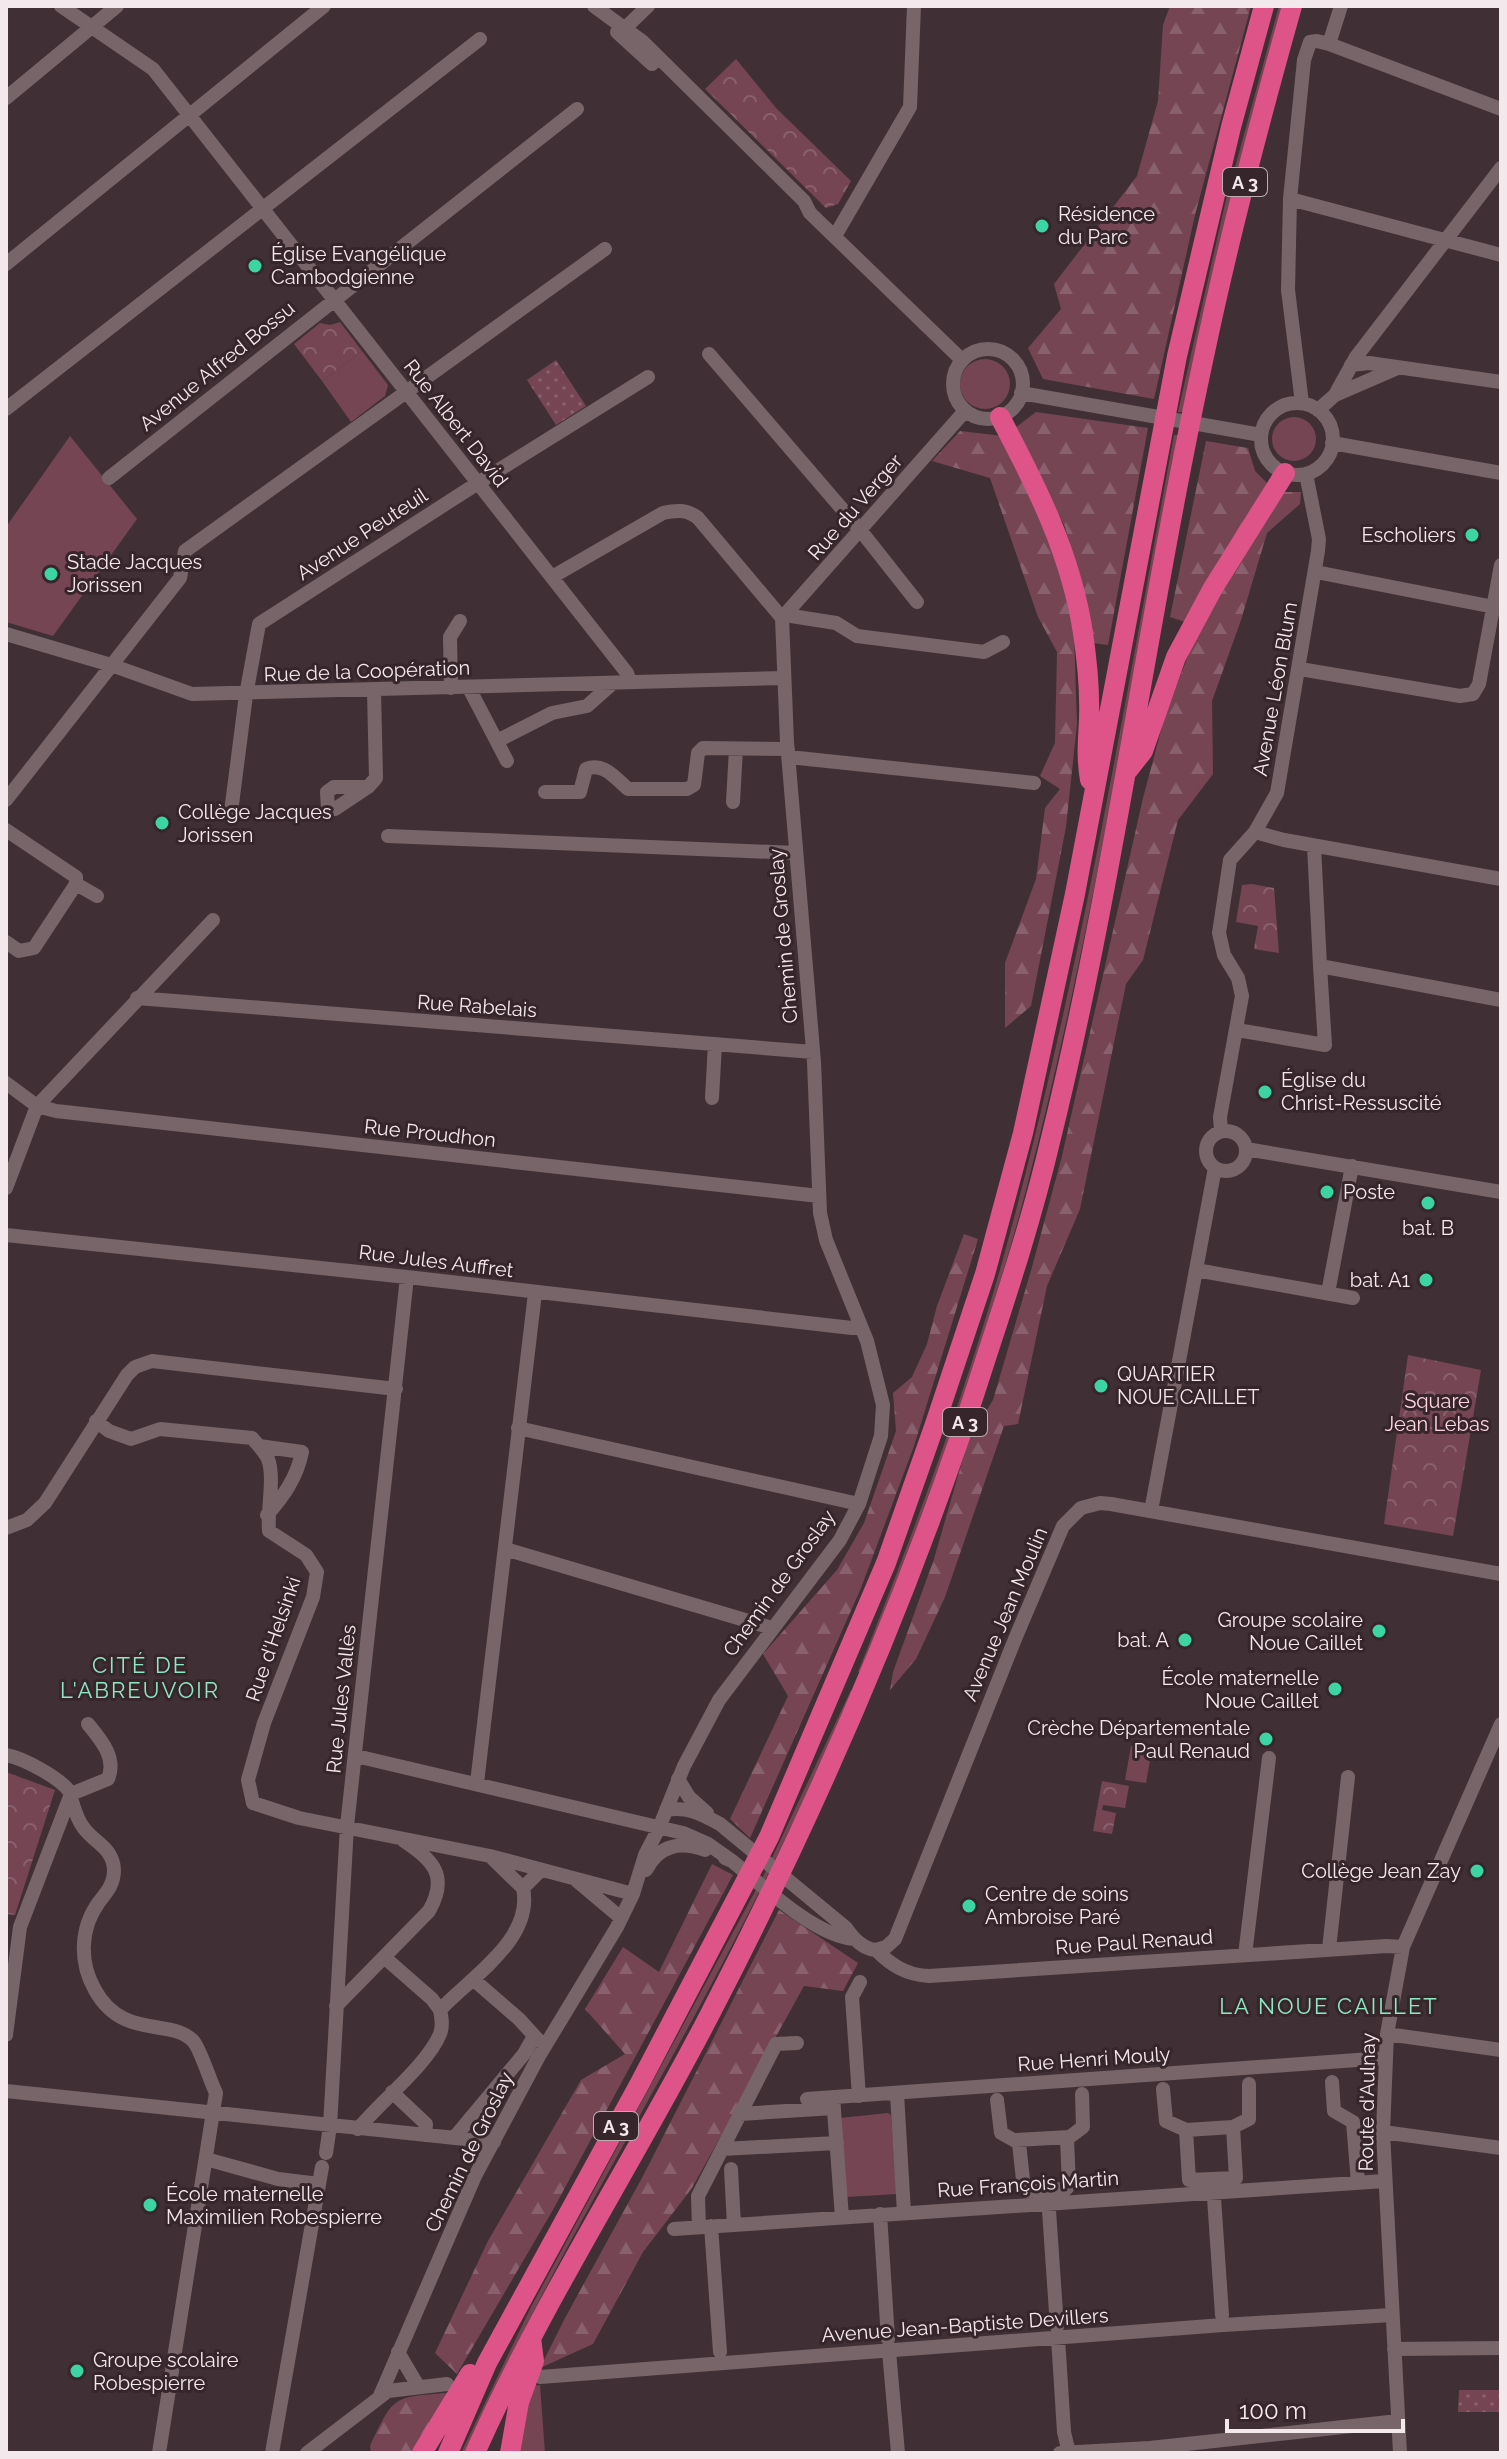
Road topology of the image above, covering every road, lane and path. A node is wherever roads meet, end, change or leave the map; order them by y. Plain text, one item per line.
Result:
1 (61, 6) edge
2 (117, 6) edge
3 (324, 6) edge
4 (593, 6) edge
5 (648, 6) edge
6 (914, 6) edge
7 (1264, 6) edge
8 (1292, 6) edge
9 (1341, 6) edge
10 (91, 27) junction
11 (622, 31) junction
12 (480, 39) dead end
13 (1329, 44) junction
14 (6, 98) edge
15 (577, 109) dead end
16 (1501, 109) edge
17 (189, 115) junction
18 (1501, 168) edge
19 (1290, 199) junction
20 (261, 208) junction
21 (835, 236) junction
22 (1446, 240) junction
23 (605, 249) dead end
24 (1501, 255) edge
25 (6, 264) edge
26 (333, 300) junction
27 (1369, 340) junction
28 (709, 354) dead end
29 (962, 360) junction
30 (1369, 363) junction
31 (1351, 365) junction
32 (1397, 368) junction
33 (648, 377) dead end
34 (1501, 382) edge
35 (406, 391) junction
36 (1021, 393) junction
37 (1335, 395) junction
38 (1302, 403) junction
39 (6, 409) edge
40 (1318, 410) junction
41 (965, 411) junction
42 (1000, 417) junction
43 (1261, 435) junction
44 (1332, 443) junction
45 (1285, 473) junction
46 (1501, 473) edge
47 (1306, 474) junction
48 (109, 478) dead end
49 (478, 483) junction
50 (861, 531) junction
51 (1501, 565) edge
52 (1316, 572) junction
53 (552, 577) junction
54 (917, 602) dead end
55 (1496, 611) edge
56 (460, 621) dead end
57 (783, 622) junction
58 (6, 634) edge
59 (1003, 642) dead end
60 (111, 665) junction
61 (1300, 669) junction
62 (784, 678) junction
63 (630, 682) junction
64 (613, 683) junction
65 (451, 688) junction
66 (469, 688) junction
67 (374, 691) junction
68 (246, 695) junction
69 (497, 741) junction
70 (736, 749) junction
71 (788, 753) junction
72 (507, 761) dead end
73 (1125, 773) junction
74 (1034, 783) dead end
75 (368, 787) dead end
76 (545, 792) dead end
77 (1092, 794) junction
78 (6, 800) edge
79 (733, 802) dead end
80 (231, 812) dead end
81 (6, 830) edge
82 (1255, 832) junction
83 (388, 836) dead end
84 (1314, 846) junction
85 (796, 853) junction
86 (1501, 879) edge
87 (76, 884) junction
88 (97, 896) dead end
89 (213, 920) dead end
90 (6, 942) edge
91 (1320, 966) junction
92 (137, 998) junction
93 (1501, 1000) edge
94 (1237, 1030) junction
95 (715, 1044) junction
96 (813, 1052) junction
97 (6, 1083) edge
98 (712, 1098) dead end
99 (37, 1106) junction
100 (1221, 1131) junction
101 (1246, 1149) junction
102 (1352, 1166) junction
103 (1215, 1168) junction
104 (6, 1188) edge
105 (1501, 1192) edge
106 (819, 1196) junction
107 (6, 1235) edge
108 (1196, 1270) junction
109 (407, 1277) junction
110 (535, 1293) junction
111 (1328, 1293) junction
112 (1353, 1298) dead end
113 (861, 1327) junction
114 (396, 1389) junction
115 (96, 1421) junction
116 (518, 1428) junction
117 (259, 1446) junction
118 (859, 1504) junction
119 (1151, 1511) junction
120 (267, 1515) junction
121 (6, 1528) edge
122 (505, 1549) junction
123 (1501, 1574) edge
124 (772, 1628) junction
125 (88, 1724) dead end
126 (1501, 1724) edge
127 (6, 1755) edge
128 (356, 1756) junction
129 (1269, 1758) dead end
130 (1348, 1777) dead end
131 (678, 1779) junction
132 (477, 1783) junction
133 (71, 1796) junction
134 (666, 1810) junction
135 (720, 1824) junction
136 (347, 1826) junction
137 (659, 1828) junction
138 (397, 1836) junction
139 (460, 1850) junction
140 (490, 1856) junction
141 (732, 1861) junction
142 (541, 1870) junction
143 (435, 1872) junction
144 (573, 1879) junction
145 (523, 1888) junction
146 (633, 1894) junction
147 (621, 1918) junction
148 (13, 1926) edge
149 (854, 1939) junction
150 (1403, 1947) junction
151 (1329, 1949) junction
152 (876, 1950) junction
153 (1245, 1955) junction
154 (384, 1957) junction
155 (474, 1980) junction
156 (860, 1982) dead end
157 (336, 2006) junction
158 (440, 2010) junction
159 (1387, 2034) junction
160 (6, 2035) edge
161 (539, 2042) junction
162 (797, 2043) dead end
163 (1501, 2050) edge
164 (1385, 2058) junction
165 (1332, 2082) dead end
166 (1249, 2084) dead end
167 (1163, 2089) dead end
168 (6, 2091) edge
169 (392, 2092) junction
170 (897, 2094) junction
171 (1082, 2094) dead end
172 (859, 2096) junction
173 (807, 2099) dead end
174 (997, 2100) dead end
175 (834, 2103) junction
176 (211, 2113) junction
177 (740, 2114) junction
178 (330, 2126) junction
179 (1233, 2127) junction
180 (358, 2129) junction
181 (1186, 2130) junction
182 (1383, 2132) junction
183 (425, 2135) junction
184 (1069, 2137) junction
185 (454, 2138) junction
186 (1016, 2140) junction
187 (494, 2142) junction
188 (837, 2143) junction
189 (1501, 2148) edge
190 (722, 2149) junction
191 (206, 2159) junction
192 (731, 2169) dead end
193 (1385, 2181) junction
194 (1358, 2183) junction
195 (319, 2184) junction
196 (1213, 2186) junction
197 (1048, 2197) junction
198 (904, 2213) junction
199 (880, 2214) junction
200 (842, 2217) junction
201 (734, 2225) junction
202 (705, 2227) junction
203 (674, 2229) dead end
204 (1222, 2315) dead end
205 (1392, 2315) junction
206 (1057, 2332) junction
207 (531, 2338) junction
208 (888, 2345) junction
209 (1501, 2348) edge
210 (1394, 2349) junction
211 (398, 2352) junction
212 (720, 2352) dead end
213 (487, 2363) junction
214 (540, 2377) dead end
215 (447, 2384) dead end
216 (418, 2386) junction
217 (379, 2398) junction
218 (1398, 2421) junction
219 (1233, 2446) edge
220 (159, 2453) edge
221 (272, 2453) edge
222 (307, 2453) edge
223 (422, 2453) edge
224 (448, 2453) edge
225 (475, 2453) edge
226 (510, 2453) edge
227 (898, 2453) edge
228 (1060, 2453) edge
229 (1069, 2453) edge
230 (1400, 2453) edge

1 - 10 street, Rue Albert David
2 - 10 street
3 - 17 street
4 - 11 street
5 - 11 street
6 - 21 street
7 - 77 highway, A 3
8 - 73 highway, A 3
9 - 13 street
10 - 14 street
10 - 17 street, Rue Albert David
11 - 21 street
12 - 20 street
13 - 16 street
13 - 19 street
15 - 26 street, Avenue Alfred Bossu
17 - 20 street, Rue Albert David
17 - 25 street
18 - 22 street
19 - 22 street
19 - 38 street
20 - 26 street, Rue Albert David
20 - 39 street
21 - 29 street
22 - 24 street
22 - 27 street
23 - 35 street
26 - 35 street, Rue Albert David
26 - 48 street, Avenue Alfred Bossu
27 - 30 street
27 - 31 street
28 - 50 street
29 - 36 street
29 - 41 street
30 - 31 street
30 - 32 street
31 - 37 street
32 - 34 street
32 - 37 street
33 - 49 street, Avenue Peuteuil
35 - 49 street, Rue Albert David
35 - 60 street
36 - 42 street
36 - 43 street
37 - 40 street
38 - 40 street
38 - 43 street
40 - 44 street
41 - 42 street
41 - 50 street, Rue du Verger
42 - 77 highway
43 - 45 street
44 - 46 street
44 - 47 street
45 - 47 street
45 - 73 highway
47 - 52 street, Avenue Léon Blum
49 - 53 street, Rue Albert David
49 - 68 street, Avenue Peuteuil
50 - 54 street
50 - 57 street, Rue du Verger
51 - 55 street
52 - 55 street
52 - 61 street, Avenue Léon Blum
53 - 57 street
53 - 63 street, Rue Albert David
55 - 61 street
56 - 65 street
57 - 59 street
57 - 62 street, Chemin de Groslay
58 - 60 street, Rue de la Coopération
60 - 68 street, Rue de la Coopération
60 - 78 street
61 - 82 street, Avenue Léon Blum
62 - 63 street
62 - 71 street, Chemin de Groslay
63 - 64 street, Rue de la Coopération
64 - 66 street, Rue de la Coopération
64 - 69 street
65 - 66 street, Rue de la Coopération
65 - 67 street, Rue de la Coopération
66 - 69 street
67 - 68 street, Rue de la Coopération
67 - 75 street
68 - 80 street, Avenue Peuteuil
69 - 72 street
70 - 71 street
70 - 76 street
70 - 79 street
71 - 74 street
71 - 85 street, Chemin de Groslay
73 - 207 highway, A 3
77 - 213 highway, A 3
81 - 87 street
82 - 84 street
82 - 94 street, Avenue Léon Blum
83 - 85 street
84 - 86 street
84 - 91 street
85 - 96 street, Chemin de Groslay
87 - 88 street
87 - 90 street
89 - 92 street
91 - 93 street
91 - 94 street
92 - 95 street, Rue Rabelais
92 - 99 street
94 - 100 street, Avenue Léon Blum
95 - 96 street, Rue Rabelais
95 - 98 street
96 - 106 street, Chemin de Groslay
97 - 99 street
99 - 104 street
99 - 106 street, Rue Proudhon
100 - 101 street
100 - 103 street, Avenue Léon Blum
101 - 102 street
101 - 103 street
102 - 105 street
102 - 111 street
103 - 108 street, Avenue Léon Blum
106 - 113 street, Chemin de Groslay
107 - 109 street, Rue Jules Auffret
108 - 111 street
108 - 119 street, Avenue Léon Blum
109 - 110 street, Rue Jules Auffret
109 - 114 street, Rue Jules Vallès
110 - 113 street, Rue Jules Auffret
110 - 116 street
111 - 112 street
113 - 118 street, Chemin de Groslay
114 - 115 street
114 - 128 street, Rue Jules Vallès
115 - 117 street
115 - 121 street
116 - 118 street
116 - 122 street
117 - 120 street
117 - 120 street
118 - 124 street, Chemin de Groslay
119 - 123 street, Avenue Jean Moulin
119 - 152 street, Avenue Jean Moulin
120 - 136 street, Rue d'Helsinki
122 - 124 street
122 - 132 street
124 - 131 street, Chemin de Groslay
125 - 133 street
126 - 150 street, Route d'Aulnay
127 - 133 street
128 - 132 street
128 - 136 street, Rue Jules Vallès
129 - 153 street
130 - 151 street
131 - 134 street, Chemin de Groslay
131 - 135 street
132 - 137 street
133 - 148 street
133 - 176 street
134 - 135 street
134 - 137 street, Chemin de Groslay
135 - 149 street
136 - 138 street
136 - 157 street, Rue Jules Vallès
137 - 141 street
137 - 146 street, Chemin de Groslay
138 - 139 street
138 - 143 street
139 - 140 street
139 - 143 street
140 - 142 street
140 - 145 street
141 - 146 street
141 - 149 street
142 - 144 street
142 - 145 street
143 - 154 street
144 - 146 street
144 - 147 street
145 - 155 street
146 - 147 street, Chemin de Groslay
147 - 161 street, Chemin de Groslay
148 - 160 street
149 - 152 street, Rue Paul Renaud
150 - 151 street, Rue Paul Renaud
150 - 159 street, Route d'Aulnay
151 - 153 street, Rue Paul Renaud
152 - 153 street, Rue Paul Renaud
154 - 157 street
154 - 158 street
155 - 158 street
155 - 161 street
156 - 172 street
157 - 178 street, Rue Jules Vallès
158 - 169 street
159 - 163 street
159 - 164 street, Route d'Aulnay
161 - 185 street
161 - 187 street, Chemin de Groslay
162 - 177 street
164 - 170 street, Rue Henri Mouly
164 - 182 street, Route d'Aulnay
165 - 194 street
166 - 179 street
167 - 181 street
168 - 176 street
169 - 180 street
169 - 183 street
170 - 172 street, Rue Henri Mouly
170 - 198 street
171 - 184 street
172 - 175 street, Rue Henri Mouly
173 - 175 street, Rue Henri Mouly
174 - 186 street
175 - 177 street
175 - 188 street
176 - 178 street
176 - 191 street
177 - 190 street
178 - 180 street
178 - 195 street, Rue Jules Vallès
179 - 181 street
179 - 196 street
180 - 183 street
181 - 196 street
182 - 189 street
182 - 193 street, Route d'Aulnay
183 - 185 street
184 - 186 street
184 - 197 street
185 - 187 street
186 - 197 street
187 - 211 street, Chemin de Groslay
188 - 190 street
188 - 200 street
190 - 202 street
191 - 195 street
191 - 220 street
192 - 201 street
193 - 194 street, Rue François Martin
193 - 205 street, Route d'Aulnay
194 - 196 street, Rue François Martin
195 - 221 street, Rue Jules Vallès
196 - 197 street, Rue François Martin
196 - 204 street
197 - 198 street, Rue François Martin
197 - 206 street
198 - 199 street, Rue François Martin
199 - 200 street, Rue François Martin
199 - 208 street
200 - 201 street, Rue François Martin
201 - 202 street, Rue François Martin
202 - 203 street, Rue François Martin
202 - 212 street
205 - 206 street, Avenue Jean-Baptiste Devillers
205 - 210 street, Route d'Aulnay
206 - 208 street, Avenue Jean-Baptiste Devillers
206 - 229 street
207 - 225 highway, A 3
207 - 226 highway
208 - 214 street, Avenue Jean-Baptiste Devillers
208 - 227 street
209 - 210 street
210 - 218 street, Route d'Aulnay
211 - 216 street
211 - 217 street, Chemin de Groslay
213 - 223 highway
213 - 224 highway, A 3
215 - 216 street
216 - 217 street
217 - 222 street
218 - 219 street
218 - 230 street, Route d'Aulnay
219 - 229 street
228 - 229 street

